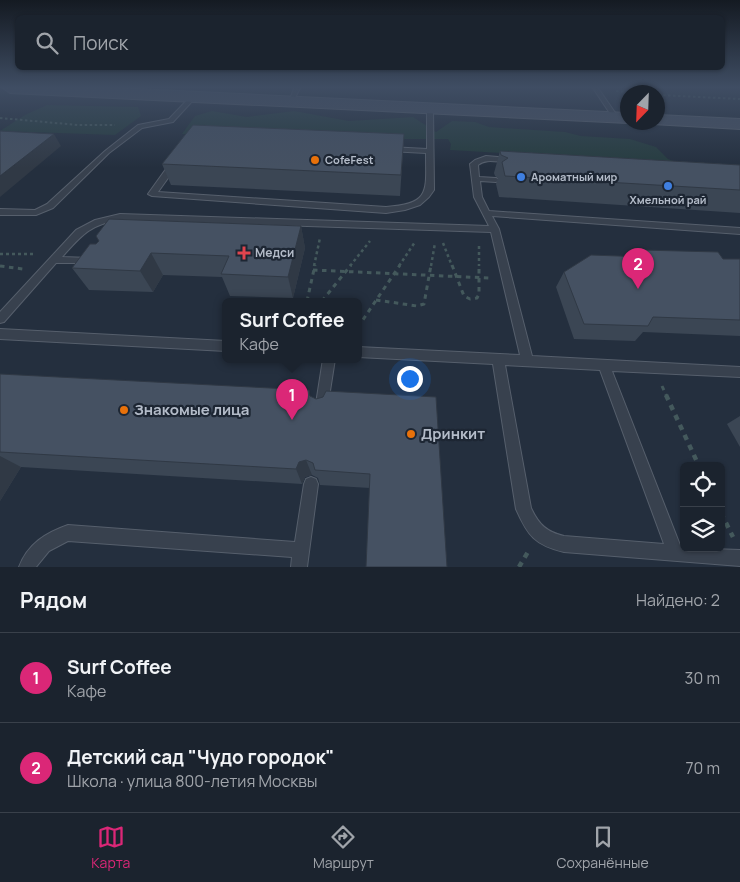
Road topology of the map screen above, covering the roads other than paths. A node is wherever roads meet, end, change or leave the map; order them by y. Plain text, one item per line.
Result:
1 (178, 114) edge
2 (430, 114) edge
3 (553, 114) edge
4 (620, 118) edge
5 (665, 120) edge
6 (740, 124) edge
7 (381, 149) edge
8 (431, 151) junction
9 (180, 156) edge
10 (523, 161) edge
11 (476, 179) junction
12 (496, 180) dead end
13 (0, 212) edge
14 (486, 212) junction
15 (495, 229) junction
16 (740, 231) edge
17 (53, 260) junction
18 (99, 262) edge
19 (0, 319) edge
20 (0, 334) edge
21 (222, 346) edge
22 (362, 352) edge
23 (498, 360) junction
24 (527, 361) junction
25 (328, 363) edge
26 (604, 365) junction
27 (740, 372) edge
28 (322, 410) edge
29 (311, 484) edge
30 (302, 550) junction
31 (738, 552) edge
32 (675, 553) junction
33 (27, 567) edge
34 (299, 567) edge

1 - 13 lane
2 - 8 lane
3 - 4 main road
5 - 6 main road
7 - 8 lane
8 - 9 lane
10 - 11 lane
11 - 12 lane
11 - 14 lane
14 - 15 lane
14 - 16 lane
15 - 17 lane
15 - 24 lane
17 - 18 lane
17 - 19 lane
20 - 21 lane
22 - 23 lane
23 - 24 lane
23 - 32 lane
24 - 26 lane
25 - 28 lane
26 - 27 lane
26 - 32 lane
29 - 30 lane
30 - 33 lane
30 - 34 lane
31 - 32 lane

